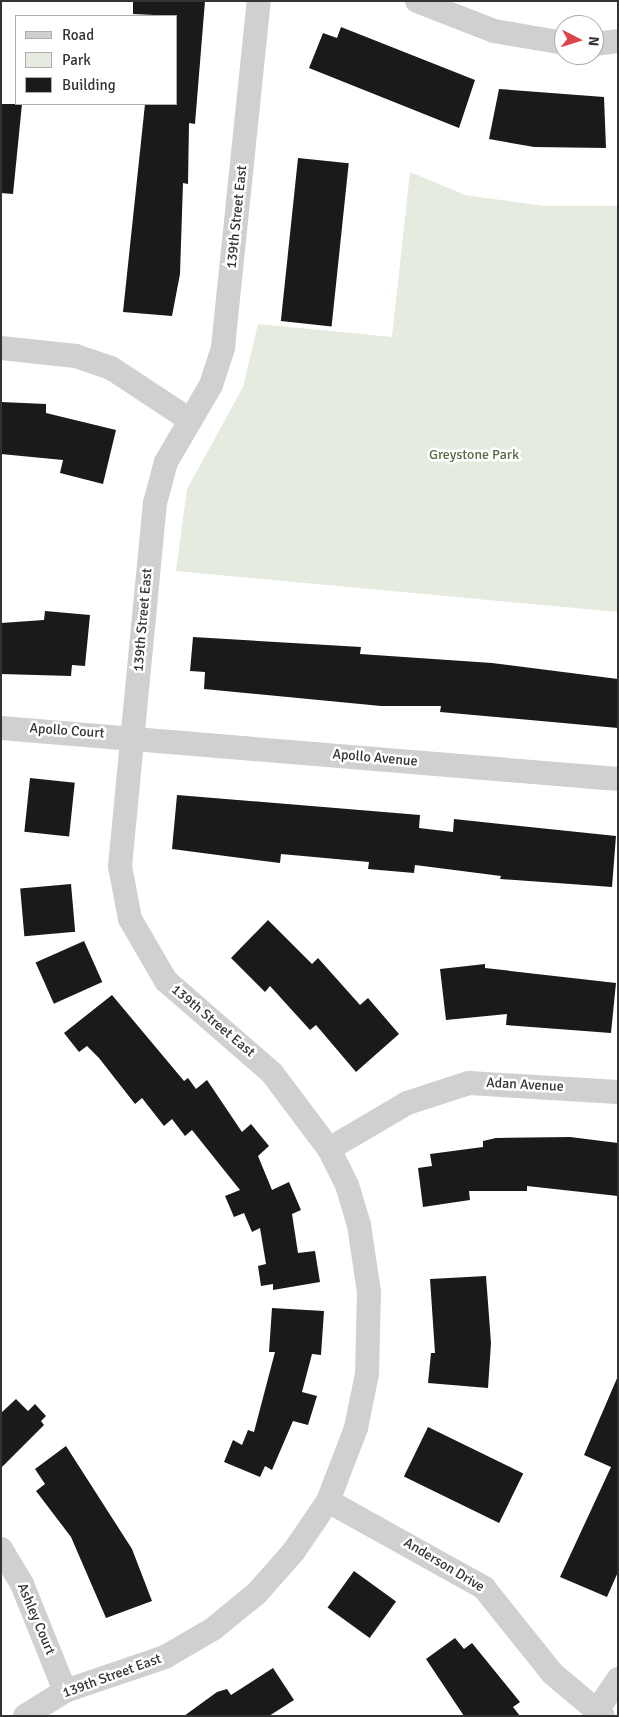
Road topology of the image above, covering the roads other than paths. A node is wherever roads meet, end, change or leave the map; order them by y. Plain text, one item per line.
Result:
1 (259, 1) edge
2 (417, 1) edge
3 (554, 41) edge
4 (618, 41) edge
5 (604, 43) edge
6 (1, 348) edge
7 (190, 420) junction
8 (1, 728) edge
9 (132, 737) junction
10 (618, 780) edge
11 (618, 1092) edge
12 (329, 1150) junction
13 (328, 1501) junction
14 (1, 1549) edge
15 (618, 1679) edge
16 (65, 1691) junction
17 (600, 1714) edge
18 (25, 1716) edge

1 - 7 street, 139th Street East
2 - 3 street
4 - 5 street
6 - 7 street
7 - 9 street, 139th Street East
8 - 9 street, Apollo Court
9 - 10 street, Apollo Avenue
9 - 12 street, 139th Street East
11 - 12 street, Adan Avenue
12 - 13 street, 139th Street East
13 - 16 street, 139th Street East
13 - 17 street, Anderson Drive
14 - 16 street, Ashley Court
15 - 17 street
16 - 18 street, 139th Street East

